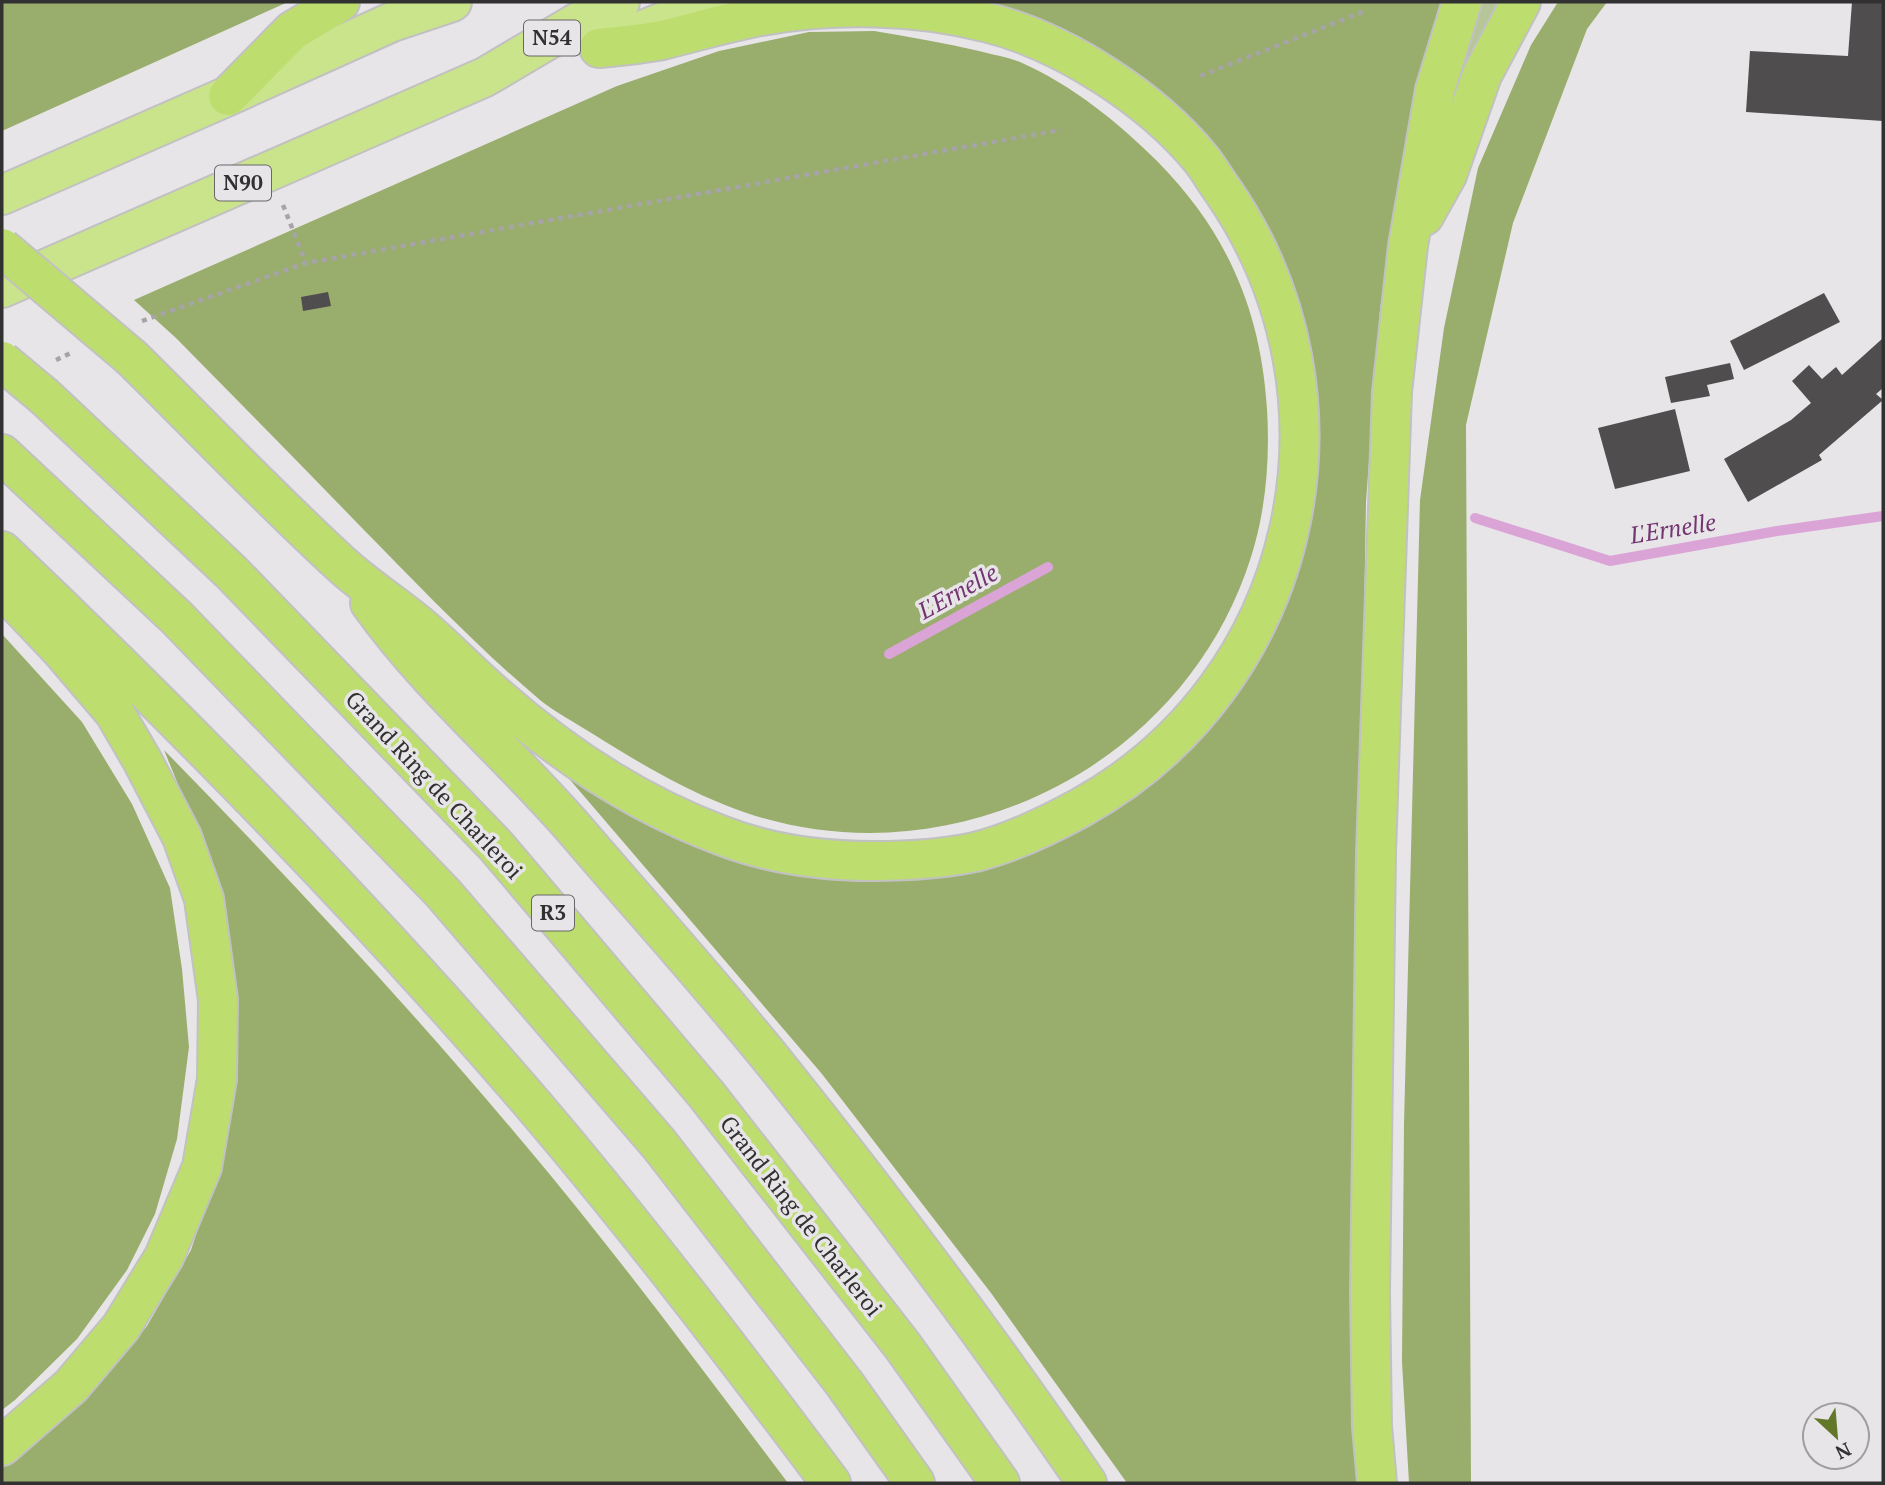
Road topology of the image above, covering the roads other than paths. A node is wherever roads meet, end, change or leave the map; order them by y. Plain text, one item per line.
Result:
1 (340, 2) edge
2 (452, 2) edge
3 (620, 2) edge
4 (712, 2) edge
5 (1462, 2) edge
6 (1521, 2) edge
7 (405, 12) edge
8 (598, 48) junction
9 (485, 77) junction
10 (228, 96) junction
11 (2, 195) edge
12 (1408, 246) junction
13 (2, 248) edge
14 (2, 288) edge
15 (2, 361) edge
16 (2, 454) edge
17 (2, 551) edge
18 (345, 567) junction
19 (2, 588) edge
20 (2, 1446) edge
21 (831, 1483) edge
22 (915, 1483) edge
23 (1000, 1483) edge
24 (1087, 1483) edge
25 (1377, 1483) edge

1 - 10 highway
2 - 7 highway
3 - 9 highway, N54
4 - 8 highway, N90
5 - 12 highway
6 - 12 highway
7 - 10 highway
8 - 9 highway, N90
8 - 18 highway
9 - 14 highway, N90
10 - 11 highway
12 - 25 highway
13 - 18 highway, bridge
15 - 23 highway, Grand Ring de Charleroi / R3, bridge
16 - 22 highway
17 - 21 highway
18 - 24 highway
19 - 20 highway

